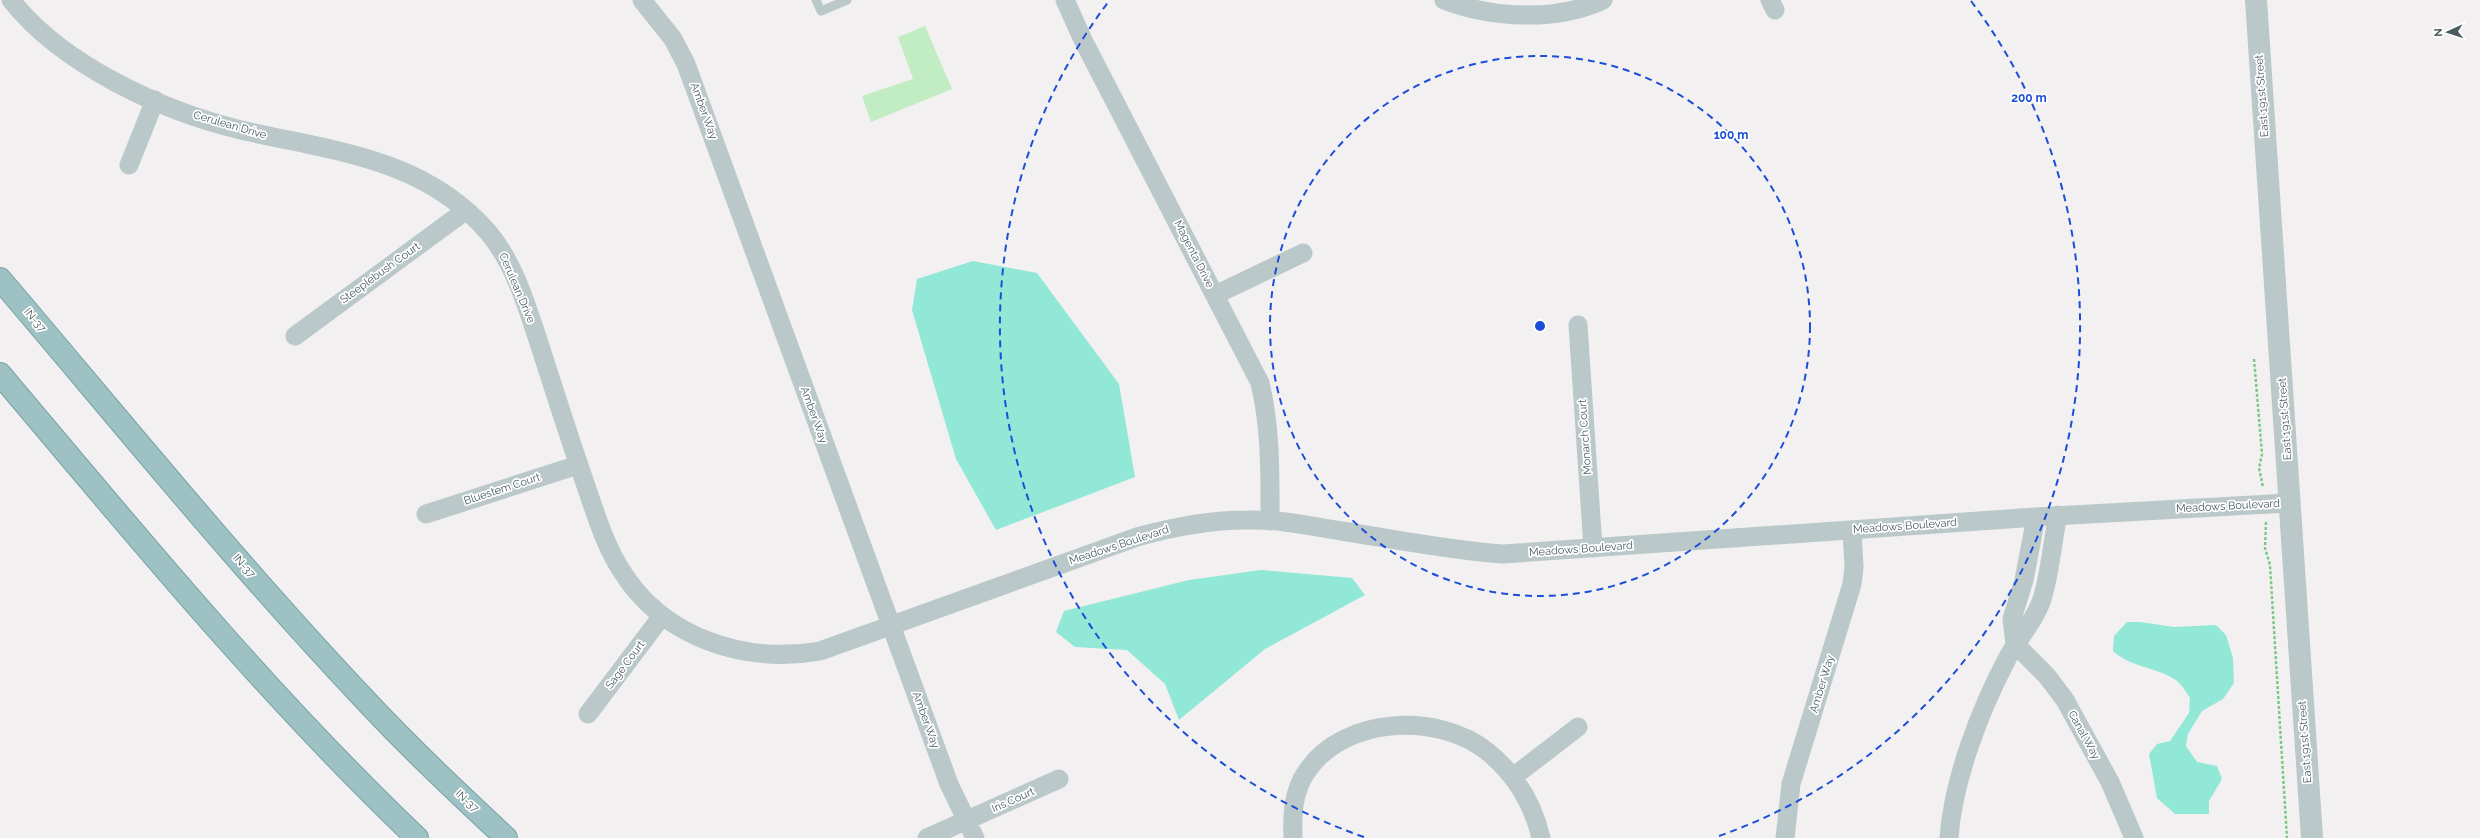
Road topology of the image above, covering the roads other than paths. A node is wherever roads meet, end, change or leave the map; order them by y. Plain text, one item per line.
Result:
1 (11, 0) edge
2 (642, 0) edge
3 (816, 0) edge
4 (847, 0) edge
5 (1065, 0) edge
6 (1444, 0) edge
7 (1603, 0) edge
8 (2256, 0) edge
9 (155, 100) junction
10 (129, 165) dead end
11 (465, 211) junction
12 (1303, 254) dead end
13 (0, 279) edge
14 (1215, 295) junction
15 (1578, 325) dead end
16 (295, 336) dead end
17 (0, 374) edge
18 (578, 465) junction
19 (2290, 503) junction
20 (426, 514) dead end
21 (2058, 515) junction
22 (2036, 517) junction
23 (1270, 521) junction
24 (1852, 530) junction
25 (1592, 548) junction
26 (662, 616) junction
27 (891, 625) junction
28 (2015, 644) junction
29 (588, 714) dead end
30 (1578, 727) dead end
31 (1513, 777) junction
32 (1059, 779) dead end
33 (966, 820) junction
34 (417, 838) edge
35 (506, 838) edge
36 (928, 838) edge
37 (975, 838) edge
38 (1293, 838) edge
39 (1541, 838) edge
40 (1784, 838) edge
41 (1949, 838) edge
42 (2134, 838) edge
43 (2312, 838) edge

1 - 9 street, Cerulean Drive
2 - 27 street, Amber Way
3 - 4 lane
5 - 14 street, Magenta Drive
6 - 7 street
8 - 19 street, East 191st Street
9 - 10 street
9 - 11 street, Cerulean Drive
11 - 16 street, Steeplebush Court
11 - 18 street, Cerulean Drive
12 - 14 street
13 - 35 highway, IN-37
14 - 23 street, Magenta Drive
15 - 25 street, Monarch Court
17 - 34 highway
18 - 20 street, Bluestem Court
18 - 26 street, Cerulean Drive
19 - 21 street, Meadows Boulevard
19 - 43 street, East 191st Street
21 - 22 street, Meadows Boulevard
21 - 28 street
22 - 24 street, Meadows Boulevard
22 - 28 street
23 - 25 street, Meadows Boulevard
23 - 27 street, Meadows Boulevard
24 - 25 street, Meadows Boulevard
24 - 40 street, Amber Way
26 - 27 street, Cerulean Drive
26 - 29 street, Sage Court
27 - 33 street, Amber Way
28 - 41 street
28 - 42 street, Canal Way
30 - 31 street
31 - 38 street
31 - 39 street
32 - 33 street, Iris Court
33 - 36 street, Iris Court
33 - 37 street, Amber Way

